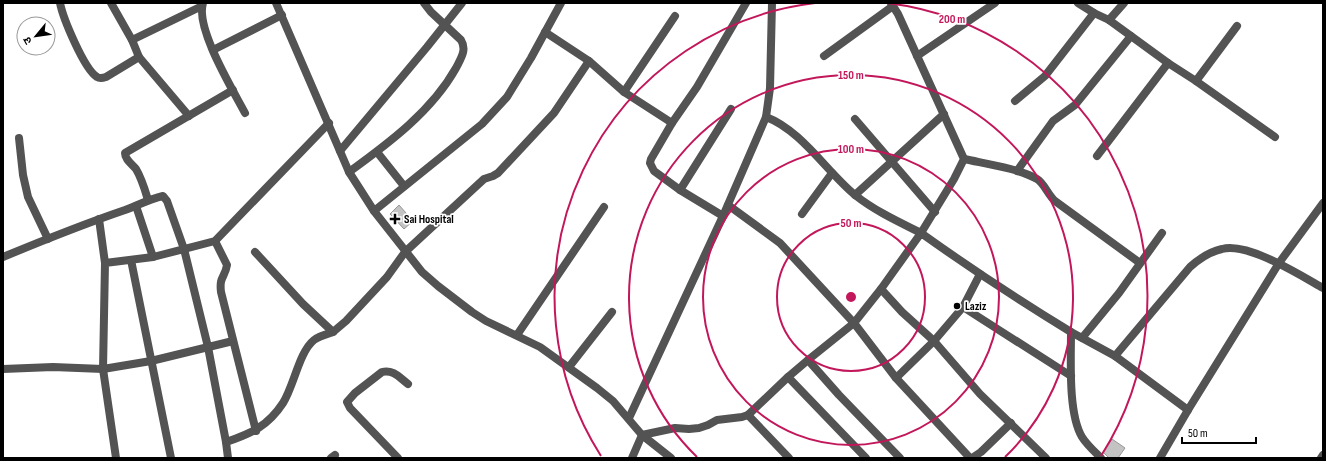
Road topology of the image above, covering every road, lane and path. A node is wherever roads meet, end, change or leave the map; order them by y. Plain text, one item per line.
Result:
1 (60, 3) edge
2 (111, 3) edge
3 (276, 3) edge
4 (424, 3) edge
5 (462, 3) edge
6 (562, 3) edge
7 (746, 3) edge
8 (772, 3) edge
9 (996, 3) edge
10 (1078, 3) edge
11 (1124, 3) edge
12 (892, 4) edge
13 (203, 5) edge
14 (1094, 13) junction
15 (282, 15) junction
16 (675, 16) dead end
17 (1109, 20) junction
18 (445, 24) junction
19 (1237, 26) dead end
20 (545, 32) junction
21 (1131, 36) junction
22 (132, 40) junction
23 (213, 50) junction
24 (824, 56) dead end
25 (917, 56) junction
26 (139, 57) junction
27 (589, 61) junction
28 (1168, 63) junction
29 (1196, 81) junction
30 (233, 90) junction
31 (624, 92) junction
32 (1015, 101) dead end
33 (731, 109) dead end
34 (245, 113) dead end
35 (944, 114) junction
36 (189, 116) junction
37 (766, 117) junction
38 (855, 119) dead end
39 (329, 123) junction
40 (672, 123) junction
41 (1275, 137) dead end
42 (19, 138) dead end
43 (340, 151) junction
44 (378, 152) junction
45 (1097, 156) dead end
46 (964, 159) junction
47 (892, 162) junction
48 (1017, 171) junction
49 (349, 172) junction
50 (832, 173) junction
51 (404, 186) junction
52 (680, 190) junction
53 (855, 195) junction
54 (148, 200) junction
55 (1323, 203) edge
56 (728, 205) junction
57 (136, 206) junction
58 (604, 206) dead end
59 (374, 211) junction
60 (935, 212) junction
61 (802, 214) dead end
62 (723, 216) junction
63 (98, 219) junction
64 (921, 233) junction
65 (1162, 233) dead end
66 (48, 239) junction
67 (215, 241) junction
68 (184, 249) junction
69 (255, 252) dead end
70 (405, 252) junction
71 (3, 257) edge
72 (154, 257) junction
73 (131, 260) junction
74 (105, 263) junction
75 (1140, 263) junction
76 (1279, 263) junction
77 (980, 274) junction
78 (1323, 288) edge
79 (881, 289) junction
80 (963, 307) junction
81 (612, 312) dead end
82 (854, 324) junction
83 (333, 332) junction
84 (1071, 332) junction
85 (517, 335) junction
86 (1082, 338) junction
87 (233, 341) junction
88 (934, 341) junction
89 (208, 347) junction
90 (1115, 356) junction
91 (808, 360) junction
92 (151, 361) junction
93 (570, 367) junction
94 (3, 369) edge
95 (103, 369) junction
96 (1071, 376) junction
97 (788, 378) junction
98 (896, 378) junction
99 (408, 384) dead end
100 (1188, 410) junction
101 (748, 415) junction
102 (630, 418) junction
103 (1011, 423) junction
104 (256, 431) junction
105 (642, 435) junction
106 (226, 442) junction
107 (983, 455) edge
108 (1323, 455) edge
109 (116, 458) edge
110 (171, 458) edge
111 (228, 458) edge
112 (398, 458) edge
113 (632, 458) edge
114 (671, 458) edge
115 (789, 458) edge
116 (866, 458) edge
117 (900, 458) edge
118 (971, 458) edge
119 (1046, 458) edge
120 (1101, 458) edge
121 (1160, 458) edge
122 (1321, 458) edge

1 - 26 street
2 - 22 street
3 - 15 street
4 - 18 street
5 - 18 street
6 - 20 street
7 - 40 street
8 - 37 street
9 - 25 street
10 - 14 street
11 - 17 street
12 - 24 street
12 - 25 street
13 - 22 street
13 - 23 street
14 - 17 street
14 - 32 street
15 - 23 street
15 - 39 street
16 - 31 street
17 - 21 street
18 - 43 street
18 - 44 street
19 - 29 street
20 - 27 street
20 - 51 street
21 - 28 street
21 - 48 street
22 - 26 street
23 - 30 street
25 - 35 street
26 - 36 street
27 - 31 street
27 - 70 street
28 - 29 street
28 - 45 street
29 - 41 street
30 - 34 street
30 - 36 street
31 - 40 street
33 - 52 street
35 - 46 street
35 - 47 street
36 - 54 street
37 - 50 street
37 - 56 street
38 - 47 street
39 - 43 street
39 - 67 street
40 - 52 street
42 - 66 street
43 - 49 street
44 - 49 street
44 - 51 street
46 - 48 street
46 - 60 street
47 - 53 street
47 - 60 street
48 - 75 street
49 - 59 street
50 - 53 street
50 - 61 street
51 - 59 street
52 - 62 street
53 - 64 street
54 - 57 street
54 - 68 street
55 - 76 street
56 - 62 street
56 - 82 street
57 - 63 street
57 - 72 street
58 - 85 street
59 - 70 street
60 - 64 street
62 - 102 street
63 - 66 street
63 - 74 street
64 - 77 street
64 - 79 street
65 - 75 street
66 - 71 street
67 - 68 street
67 - 87 street
68 - 72 street
68 - 89 street
69 - 83 street
70 - 83 street
70 - 85 street
72 - 73 street
73 - 74 street
73 - 92 street
74 - 95 street
75 - 86 street
76 - 78 street
76 - 90 street
76 - 100 street
77 - 80 street
77 - 84 street
79 - 82 street
79 - 88 street
80 - 88 street
80 - 96 street
81 - 93 street
82 - 91 street
82 - 98 street
83 - 104 street
84 - 86 street
84 - 96 street
85 - 93 street
86 - 90 street
87 - 89 street
87 - 104 street
88 - 98 street
88 - 103 street
89 - 92 street
89 - 106 street
90 - 100 street
91 - 97 street
91 - 117 street
92 - 95 street
92 - 110 street
93 - 102 street
94 - 95 street
95 - 109 street
96 - 120 street
97 - 101 street
97 - 116 street
98 - 118 street
99 - 112 street
100 - 121 street
101 - 105 street
101 - 115 street
102 - 105 street
103 - 107 street
103 - 119 street
104 - 106 street
105 - 113 street
105 - 114 street
106 - 111 street
107 - 118 street
108 - 122 street

